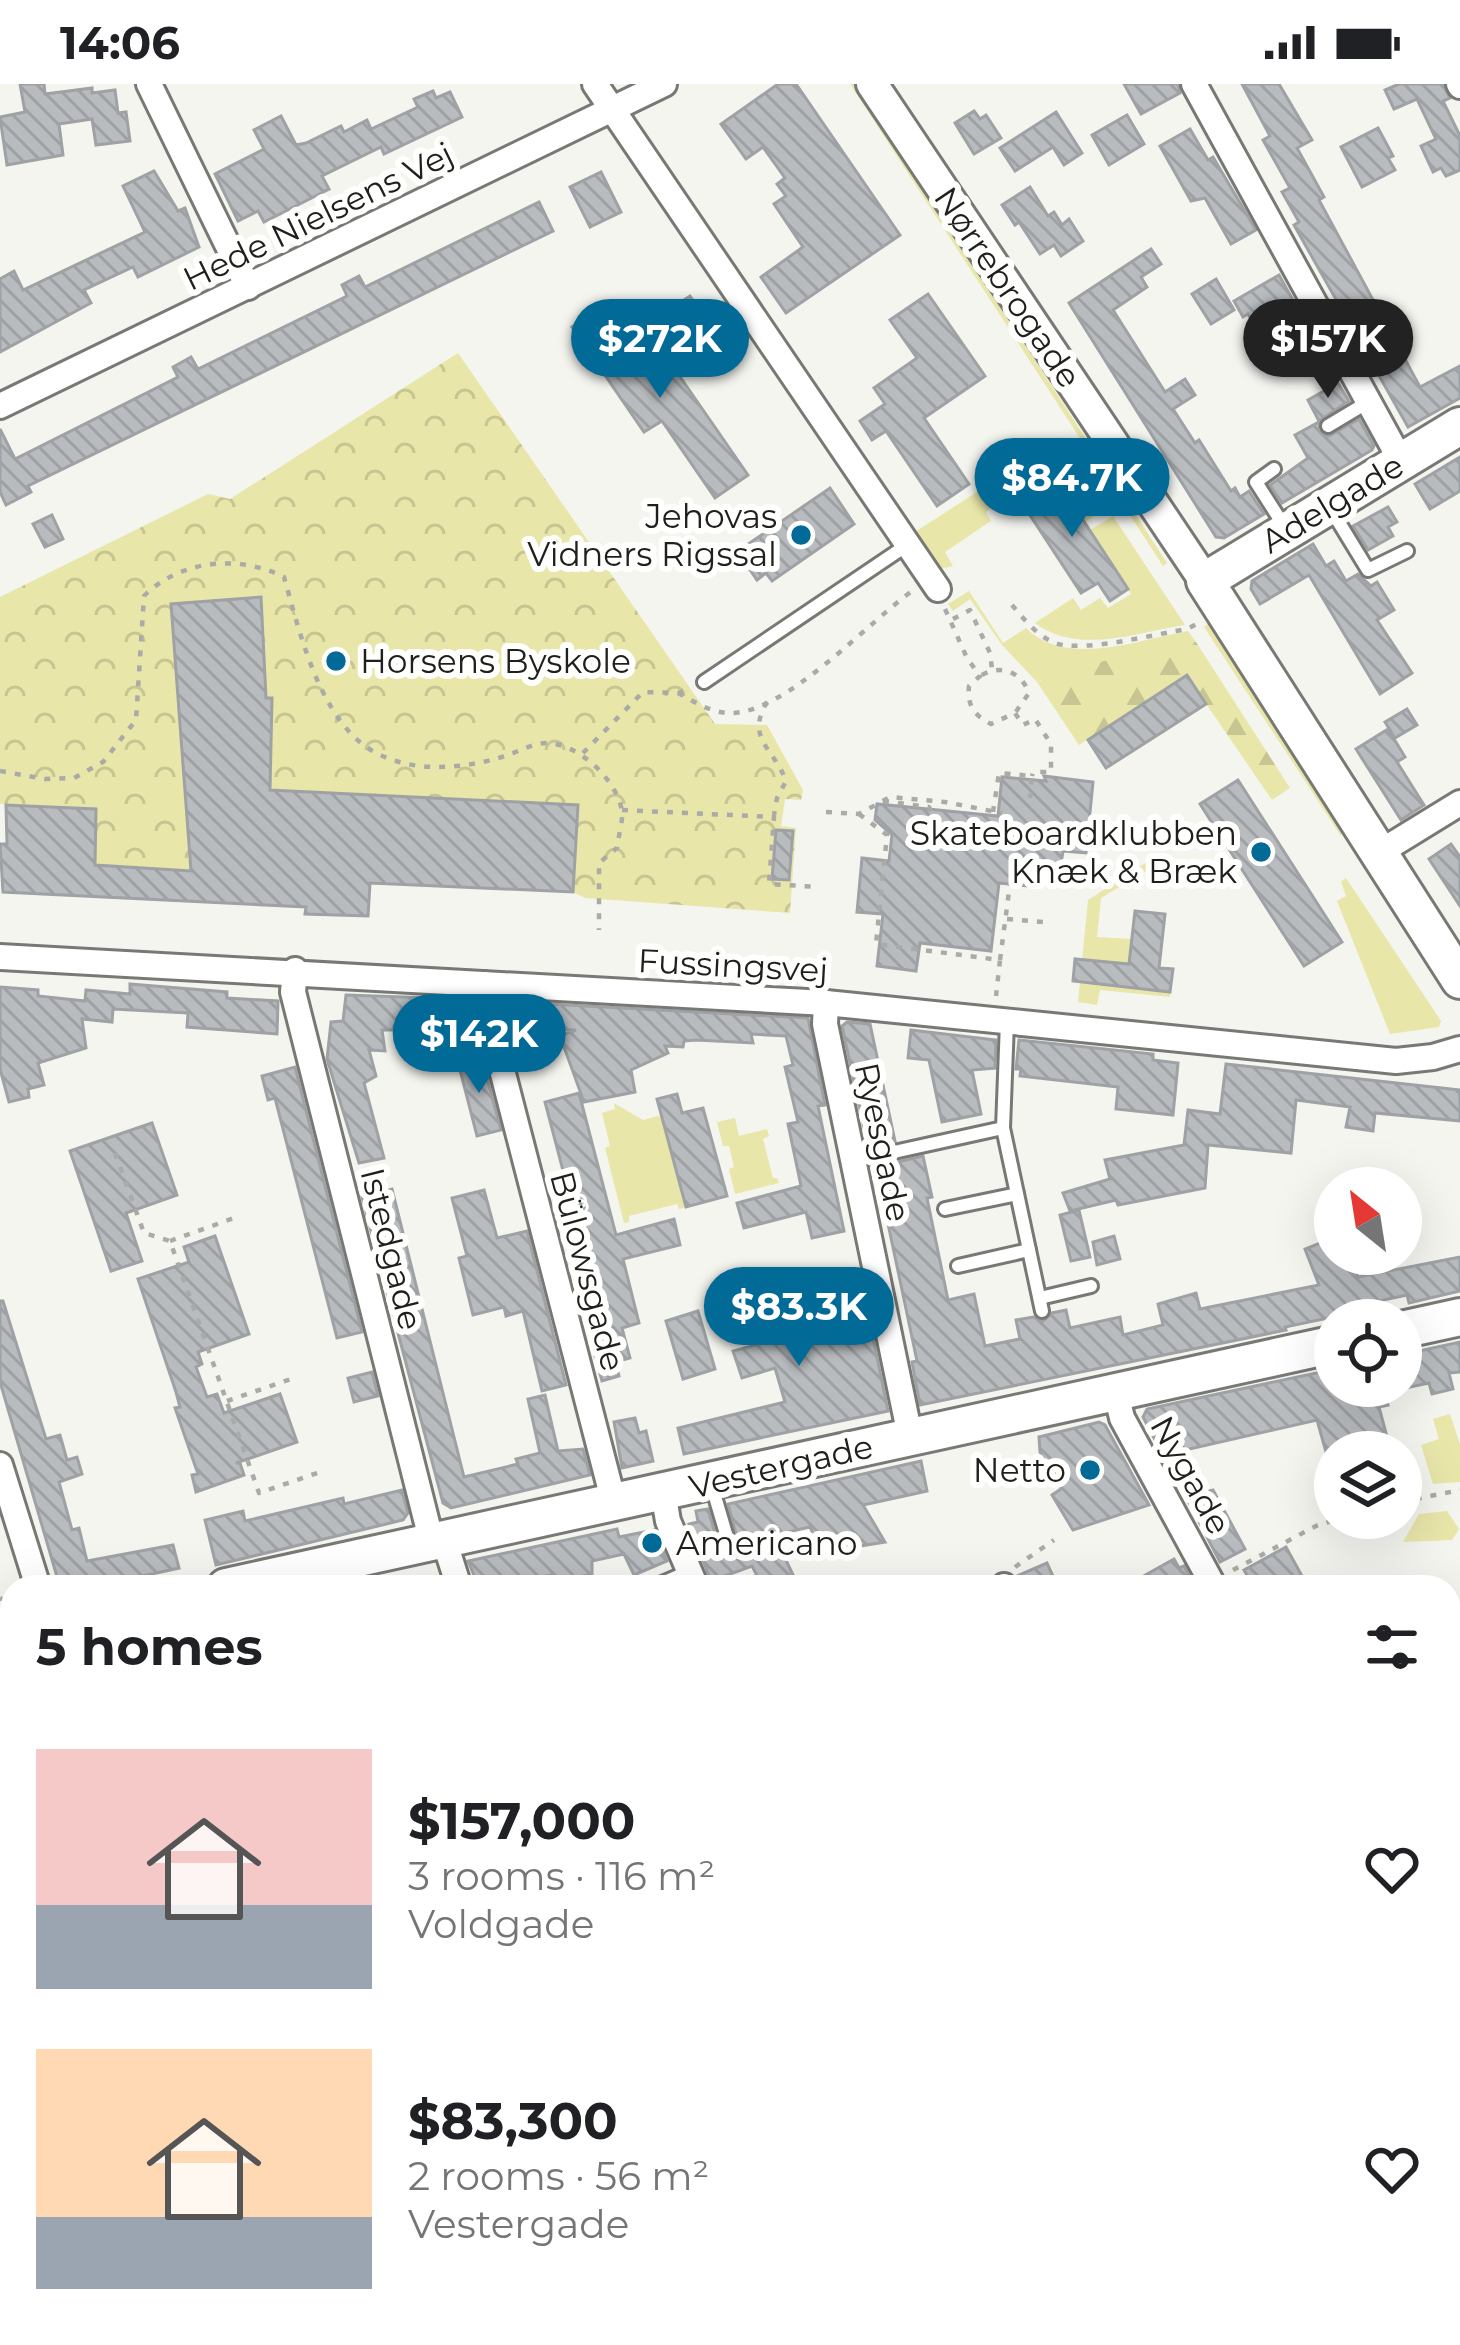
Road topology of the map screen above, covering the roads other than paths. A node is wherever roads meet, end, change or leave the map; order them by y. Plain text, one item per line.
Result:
1 (148, 84) edge
2 (595, 84) edge
3 (664, 84) edge
4 (872, 84) edge
5 (1193, 84) edge
6 (612, 110) junction
7 (248, 286) junction
8 (1369, 401) junction
9 (0, 406) edge
10 (1328, 426) dead end
11 (1460, 426) edge
12 (1401, 460) junction
13 (1274, 469) dead end
14 (1329, 505) junction
15 (1287, 530) junction
16 (908, 544) junction
17 (1407, 551) dead end
18 (935, 584) road end
19 (1215, 596) junction
20 (704, 682) dead end
21 (1460, 803) edge
22 (1377, 854) junction
23 (0, 957) edge
24 (296, 970) junction
25 (1460, 980) edge
26 (484, 984) junction
27 (826, 1003) junction
28 (1000, 1020) junction
29 (1460, 1049) edge
30 (1003, 1128) junction
31 (853, 1161) junction
32 (1017, 1194) junction
33 (945, 1209) dead end
34 (1029, 1250) junction
35 (958, 1266) dead end
36 (1091, 1286) dead end
37 (1460, 1317) edge
38 (1422, 1325) edge
39 (1314, 1349) edge
40 (1116, 1393) junction
41 (910, 1436) junction
42 (0, 1465) edge
43 (710, 1481) junction
44 (663, 1492) junction
45 (614, 1503) junction
46 (438, 1541) junction
47 (719, 1547) dead end
48 (34, 1575) edge
49 (288, 1575) edge
50 (454, 1575) edge
51 (691, 1575) edge
52 (1208, 1575) edge

1 - 7 street
2 - 6 street
3 - 6 street, Hede Nielsens Vej
4 - 19 street, Nørrebrogade
5 - 8 street
6 - 7 street, Hede Nielsens Vej
6 - 16 street
7 - 9 street, Hede Nielsens Vej
8 - 10 lane
8 - 12 street
11 - 12 main road, Adelgade
12 - 14 main road, Adelgade
13 - 15 lane
14 - 15 main road, Adelgade
14 - 17 lane
15 - 19 main road, Adelgade
16 - 18 street
16 - 20 lane
19 - 22 main road, Nørrebrogade
21 - 22 street
22 - 25 main road, Nørrebrogade
23 - 24 street, Fussingsvej
24 - 26 street, Fussingsvej
24 - 46 street, Istedgade
26 - 27 street, Fussingsvej
26 - 45 street, Bülowsgade
27 - 28 street, Fussingsvej
27 - 31 street, Ryesgade
28 - 29 street, Fussingsvej
28 - 30 lane
30 - 31 lane
30 - 32 lane
31 - 41 street, Ryesgade
32 - 33 lane
32 - 34 lane
34 - 35 lane
34 - 36 lane
37 - 38 main road
39 - 40 main road, Vestergade
40 - 41 main road, Vestergade
40 - 52 street, Nygade
41 - 43 main road, Vestergade
42 - 48 street
43 - 44 main road, Vestergade
43 - 47 lane
44 - 45 main road, Vestergade
44 - 51 street
45 - 46 main road, Vestergade
46 - 49 main road, Vestergade
46 - 50 street, Istedgade

